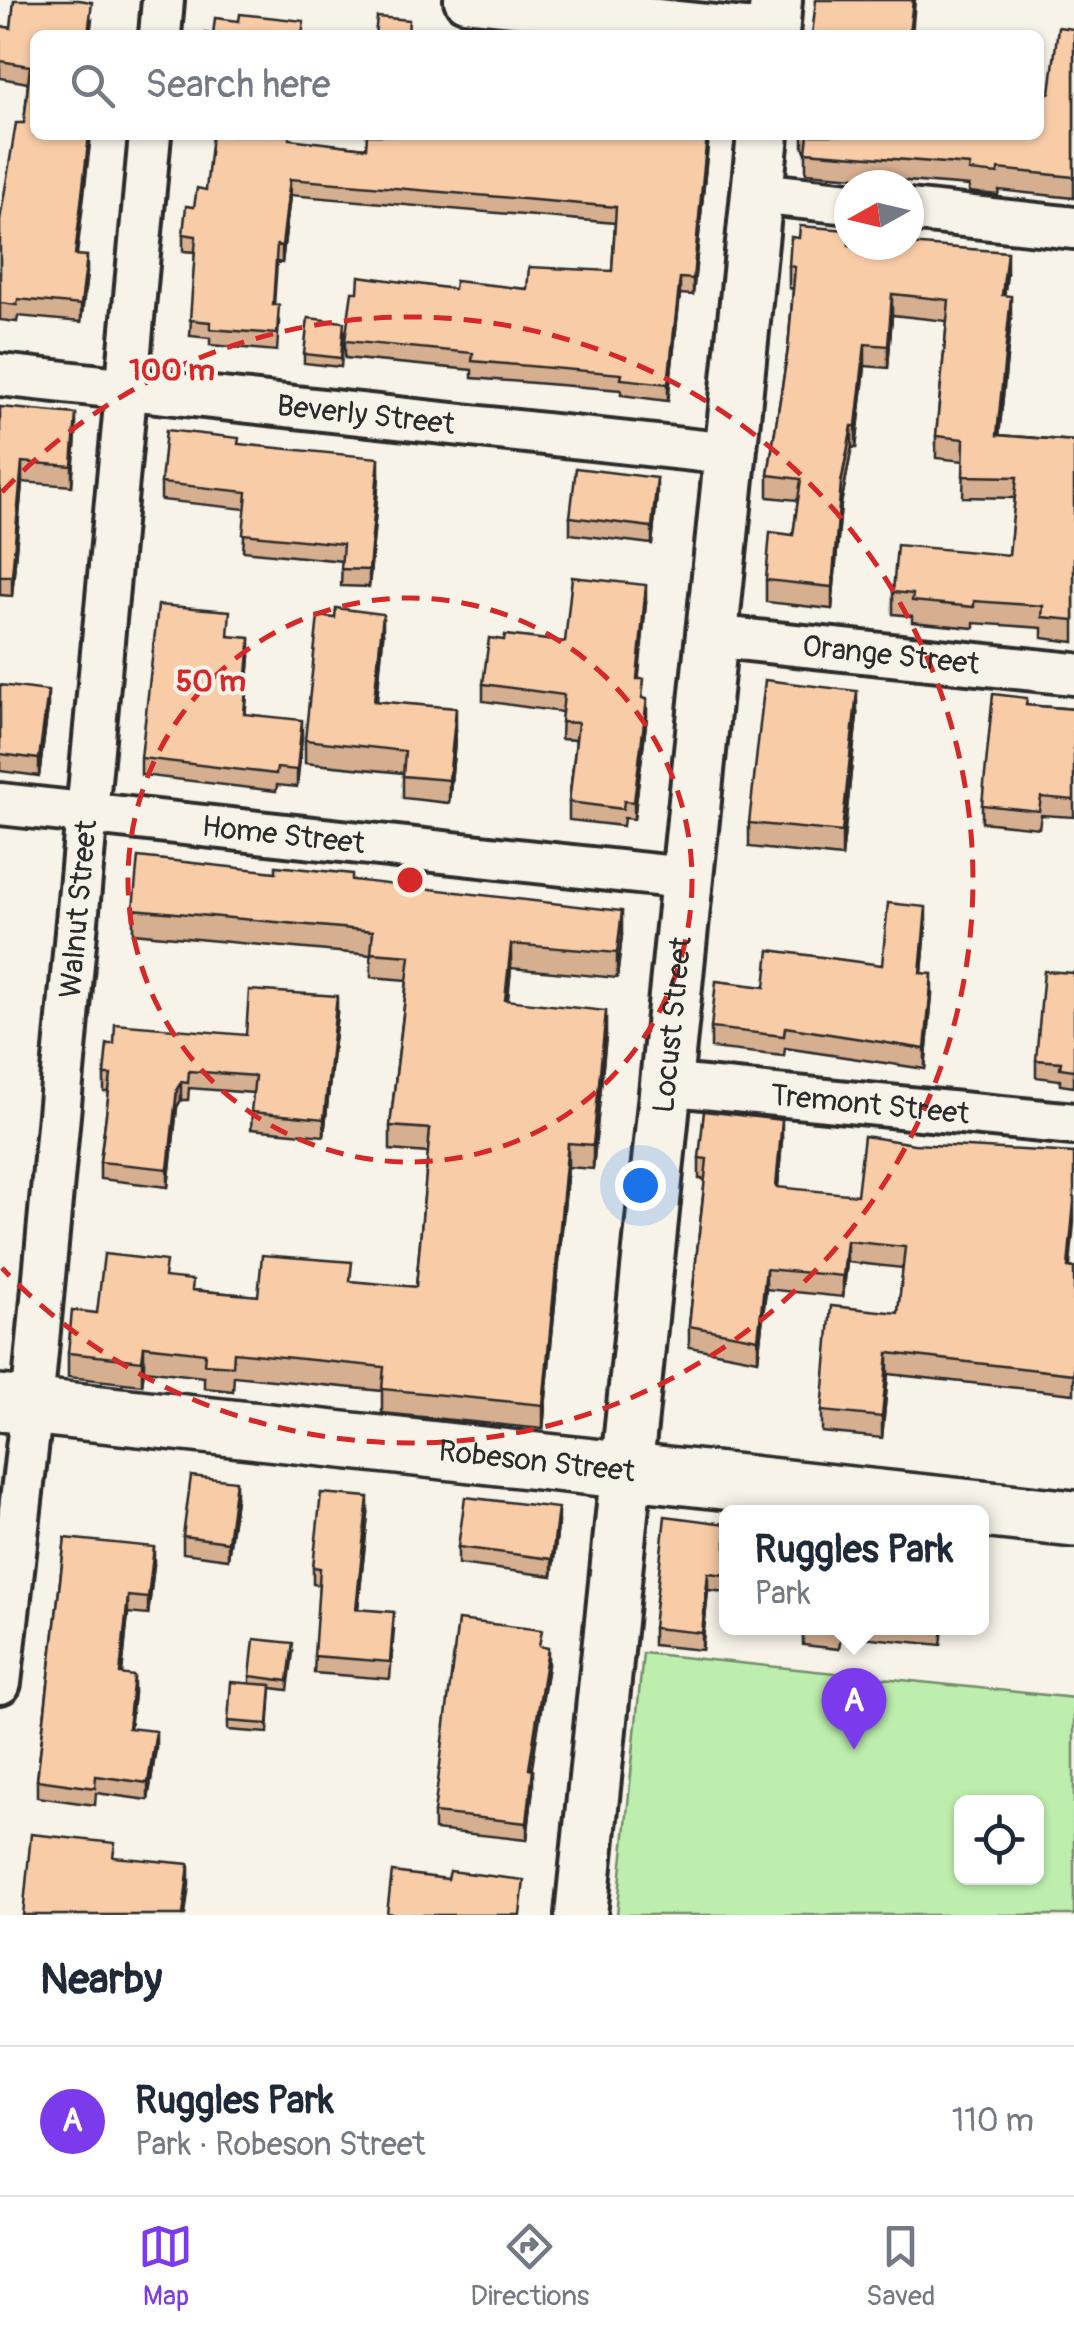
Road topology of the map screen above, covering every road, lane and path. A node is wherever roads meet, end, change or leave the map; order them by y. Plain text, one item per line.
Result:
1 (164, 0) edge
2 (465, 0) edge
3 (774, 22) edge
4 (161, 30) edge
5 (149, 140) edge
6 (762, 140) edge
7 (757, 193) junction
8 (834, 201) edge
9 (924, 212) edge
10 (1074, 228) edge
11 (0, 375) edge
12 (124, 388) junction
13 (730, 454) junction
14 (710, 636) junction
15 (1074, 674) edge
16 (0, 804) edge
17 (89, 814) junction
18 (684, 878) junction
19 (663, 1084) junction
20 (1074, 1124) edge
21 (16, 1404) edge
22 (622, 1474) junction
23 (927, 1505) edge
24 (989, 1511) edge
25 (1074, 1520) edge
26 (0, 1683) edge
27 (581, 1915) edge

1 - 4 street
2 - 3 street
5 - 12 street, Walnut Street
6 - 7 street, Locust Street
7 - 8 street
7 - 13 street, Locust Street
9 - 10 street
11 - 12 street, Beverly Street
12 - 13 street, Beverly Street
12 - 17 street, Walnut Street
13 - 14 street, Locust Street
14 - 15 street, Orange Street
14 - 18 street, Locust Street
16 - 17 street, Home Street
17 - 18 street, Home Street
17 - 21 street, Walnut Street
18 - 19 street, Locust Street
19 - 20 street, Tremont Street
19 - 22 street, Locust Street
21 - 22 main road, Robeson Street
21 - 26 street, Walnut Street
22 - 23 main road, Robeson Street
22 - 27 street, Locust Street
24 - 25 main road, Robeson Street

